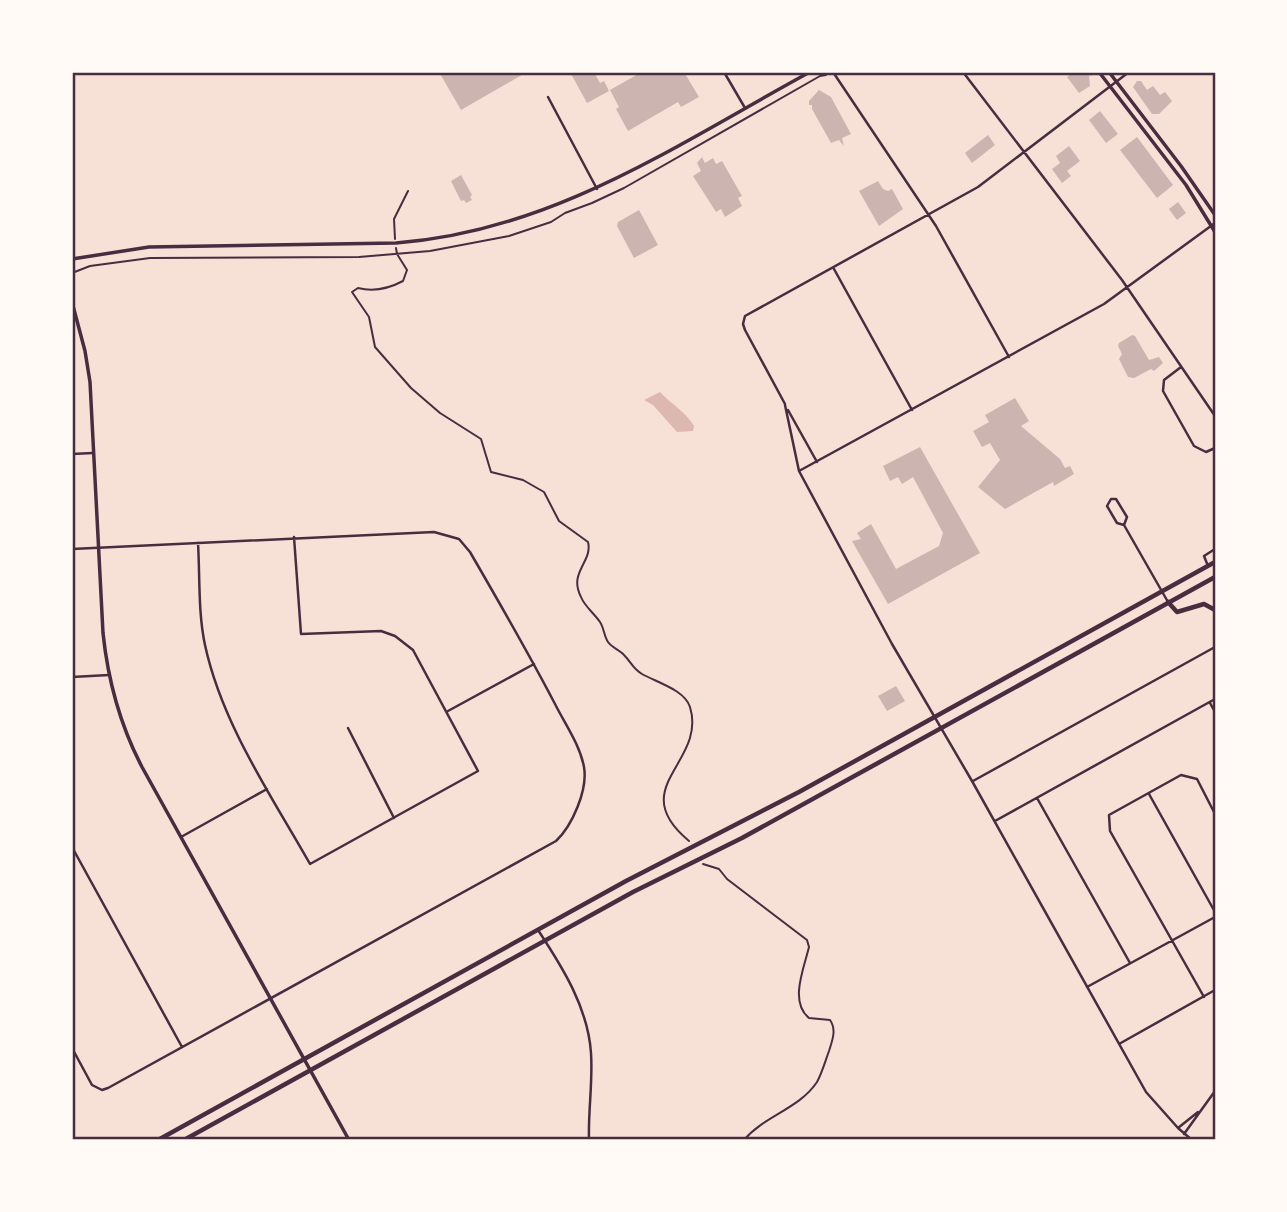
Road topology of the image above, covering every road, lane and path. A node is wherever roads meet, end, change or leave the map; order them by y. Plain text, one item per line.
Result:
1 (724, 72) edge
2 (810, 72) edge
3 (833, 72) edge
4 (963, 72) edge
5 (1099, 72) edge
6 (1109, 72) edge
7 (1129, 72) edge
8 (1116, 81) junction
9 (1110, 86) junction
10 (548, 97) dead end
11 (745, 108) junction
12 (1024, 152) junction
13 (597, 189) junction
14 (408, 191) dead end
15 (929, 215) junction
16 (1215, 215) edge
17 (1213, 225) edge
18 (1215, 232) edge
19 (396, 243) junction
20 (316, 257) dead end
21 (72, 259) edge
22 (834, 267) junction
23 (72, 273) edge
24 (1128, 288) junction
25 (72, 302) edge
26 (1009, 357) junction
27 (1181, 367) junction
28 (785, 405) junction
29 (912, 410) junction
30 (1215, 416) edge
31 (1215, 448) edge
32 (93, 453) junction
33 (72, 454) edge
34 (817, 461) junction
35 (799, 471) junction
36 (1124, 525) junction
37 (295, 537) junction
38 (198, 542) junction
39 (98, 548) junction
40 (72, 549) edge
41 (1215, 549) edge
42 (1215, 562) edge
43 (1208, 566) junction
44 (1215, 577) edge
45 (1161, 591) junction
46 (1168, 602) junction
47 (1215, 610) edge
48 (1215, 647) edge
49 (534, 664) junction
50 (108, 675) junction
51 (72, 677) edge
52 (1215, 699) edge
53 (1209, 702) junction
54 (447, 711) junction
55 (1215, 712) edge
56 (934, 717) junction
57 (348, 728) dead end
58 (941, 728) junction
59 (972, 781) junction
60 (267, 789) junction
61 (1149, 794) junction
62 (1037, 798) junction
63 (1215, 814) edge
64 (394, 818) junction
65 (995, 821) junction
66 (181, 837) junction
67 (72, 847) edge
68 (693, 848) junction
69 (700, 859) junction
70 (1215, 914) edge
71 (538, 930) junction
72 (1173, 940) junction
73 (545, 941) junction
74 (1130, 963) junction
75 (1087, 987) junction
76 (1215, 990) edge
77 (1204, 996) junction
78 (271, 999) junction
79 (1118, 1044) junction
80 (72, 1048) edge
81 (182, 1048) junction
82 (304, 1059) junction
83 (310, 1070) junction
84 (1215, 1091) edge
85 (1198, 1112) junction
86 (1178, 1128) junction
87 (1184, 1133) junction
88 (158, 1140) edge
89 (184, 1140) edge
90 (349, 1140) edge
91 (589, 1140) edge
92 (744, 1140) edge
93 (1192, 1140) edge

1 - 11 street
2 - 11 street
3 - 15 street
4 - 12 street
5 - 9 street
6 - 8 street
7 - 8 street
8 - 9 street
8 - 16 street
9 - 12 street
9 - 17 street
10 - 13 street
11 - 13 street
12 - 15 street
12 - 24 street
13 - 19 street
14 - 19 path
15 - 22 street
15 - 26 street
17 - 18 street
17 - 24 street
19 - 21 street
19 - 68 path
20 - 23 path
22 - 28 street
22 - 29 street
24 - 26 street
24 - 27 street
25 - 32 street
26 - 29 street
27 - 30 street
27 - 31 street
28 - 34 street
28 - 35 street
29 - 34 street
32 - 33 street
32 - 39 street
34 - 35 street
35 - 56 street
36 - 36 street
36 - 45 street
37 - 38 street
37 - 49 street
37 - 54 street
38 - 39 street
38 - 60 street
39 - 40 street
39 - 50 street
41 - 43 street
42 - 43 main road
43 - 45 main road
44 - 46 main road
45 - 46 street
45 - 56 main road
46 - 47 main road
46 - 58 main road
48 - 59 street
49 - 54 street
49 - 78 street
50 - 51 street
50 - 66 street
52 - 53 street
53 - 55 street
53 - 62 street
54 - 64 street
56 - 58 street
56 - 68 main road
57 - 64 street
58 - 59 street
58 - 69 main road
59 - 65 street
60 - 64 street
60 - 66 street
61 - 63 street
61 - 70 street
61 - 72 street
62 - 65 street
62 - 74 street
65 - 75 street
66 - 78 street
67 - 81 street
68 - 71 main road
69 - 73 main road
69 - 92 path
70 - 72 street
71 - 73 street
71 - 82 main road
72 - 74 street
72 - 77 street
73 - 83 main road
73 - 91 street
74 - 75 street
75 - 79 street
76 - 77 street
77 - 79 street
78 - 81 street
78 - 82 street
79 - 86 street
80 - 81 street
82 - 83 street
82 - 88 main road
83 - 89 main road
83 - 90 street
84 - 85 street
85 - 86 street
85 - 87 street
86 - 87 street
87 - 93 street

